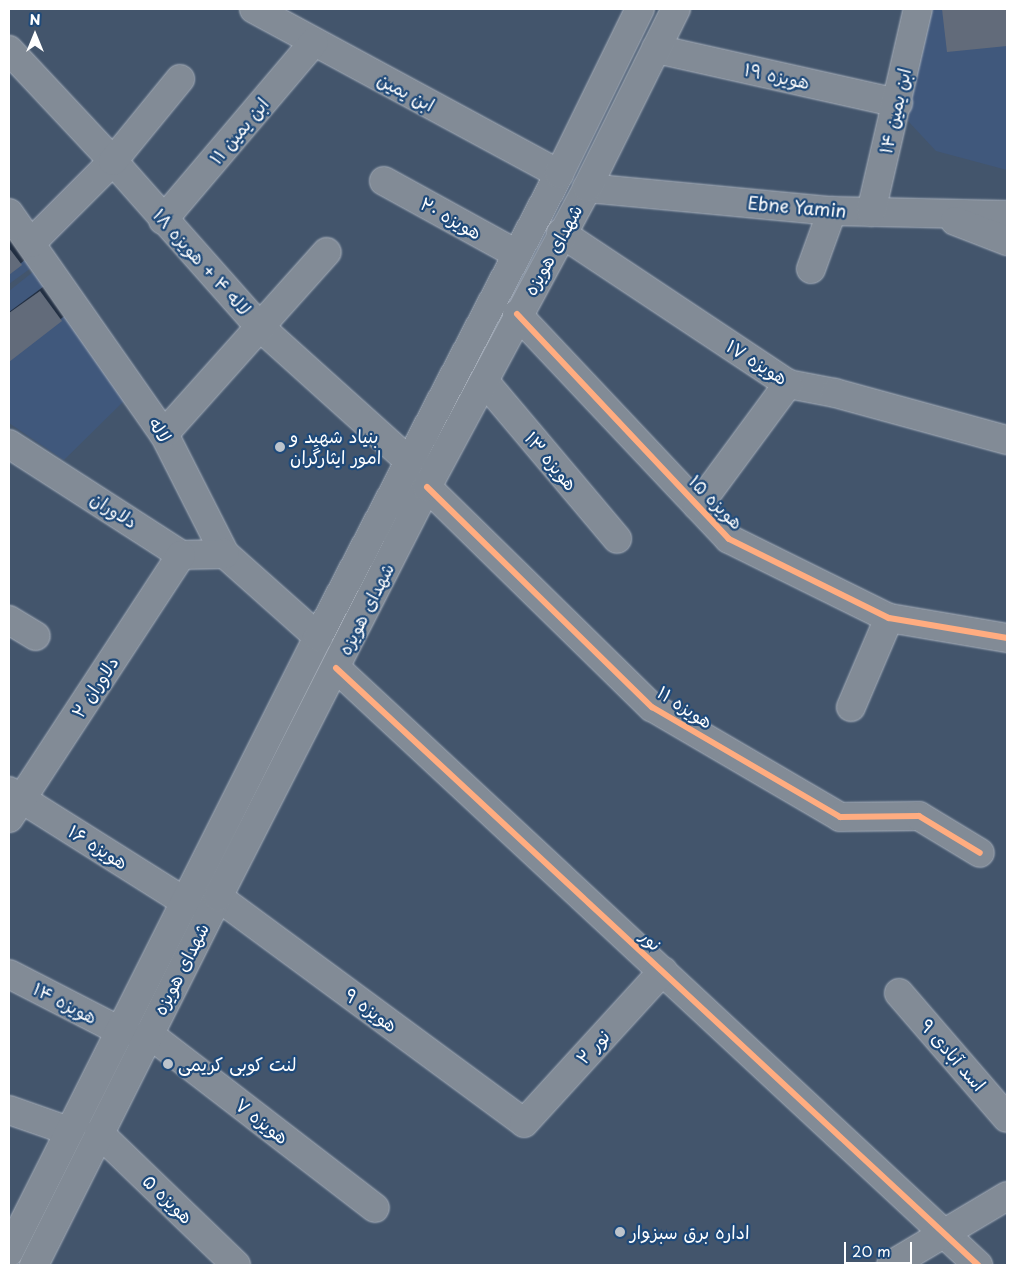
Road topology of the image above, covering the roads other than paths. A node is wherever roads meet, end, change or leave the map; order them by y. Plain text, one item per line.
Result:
1 (254, 9) edge
2 (640, 9) edge
3 (676, 9) edge
4 (918, 9) edge
5 (314, 42) junction
6 (656, 49) junction
7 (9, 50) edge
8 (180, 79) dead end
9 (898, 103) junction
10 (113, 161) junction
11 (559, 174) junction
12 (384, 181) dead end
13 (587, 188) junction
14 (832, 211) junction
15 (871, 212) junction
16 (9, 213) edge
17 (937, 214) junction
18 (1007, 215) edge
19 (163, 220) junction
20 (561, 233) junction
21 (1007, 241) edge
22 (32, 243) junction
23 (327, 252) dead end
24 (517, 254) junction
25 (811, 269) dead end
26 (517, 314) junction
27 (260, 327) junction
28 (485, 382) junction
29 (788, 384) junction
30 (164, 434) junction
31 (1007, 440) edge
32 (9, 444) edge
33 (409, 461) junction
34 (427, 487) junction
35 (698, 506) junction
36 (617, 539) dead end
37 (225, 554) junction
38 (181, 555) junction
39 (889, 618) junction
40 (9, 620) edge
41 (36, 636) dead end
42 (318, 637) junction
43 (1007, 638) edge
44 (336, 668) junction
45 (851, 707) dead end
46 (13, 803) edge
47 (980, 853) dead end
48 (218, 897) junction
49 (187, 903) junction
50 (663, 972) junction
51 (9, 974) edge
52 (899, 993) dead end
53 (122, 1032) junction
54 (149, 1034) junction
55 (9, 1110) edge
56 (1007, 1118) edge
57 (524, 1123) joint
58 (69, 1131) junction
59 (99, 1133) junction
60 (1007, 1196) edge
61 (375, 1208) dead end
62 (944, 1234) junction
63 (9, 1252) edge
64 (39, 1263) edge
65 (236, 1265) edge
66 (891, 1265) edge
67 (978, 1265) edge

1 - 5 street, ابن یمین
2 - 11 street, شهدای هویزه
3 - 6 street, شهدای هویزه
4 - 9 street, ابن یمین ۱۴
5 - 11 street, ابن یمین
5 - 19 street, ابن یمین ۱۱
6 - 9 street, هویزه ۱۹
6 - 13 street, شهدای هویزه
7 - 10 street, لاله ۴ + هویزه ۱۸
8 - 10 street
9 - 15 street, ابن یمین ۱۴
10 - 19 street, لاله ۴ + هویزه ۱۸
10 - 22 street
11 - 24 street, شهدای هویزه
12 - 24 street, هویزه ۲۰
13 - 14 street, Ebne Yamin
13 - 20 street, شهدای هویزه
14 - 15 street, Ebne Yamin
14 - 25 street
15 - 17 street, Ebne Yamin
16 - 22 street, لاله
17 - 18 street, Ebne Yamin
17 - 21 street
19 - 27 street, لاله ۴ + هویزه ۱۸
20 - 26 street, شهدای هویزه
20 - 29 street, هویزه ۱۷
22 - 30 street, لاله
23 - 27 street
24 - 33 street, شهدای هویزه
26 - 28 street, شهدای هویزه
26 - 35 street, هویزه ۱۵
27 - 30 street
27 - 33 street, لاله ۴ + هویزه ۱۸
28 - 34 street, شهدای هویزه
28 - 36 street, هویزه ۱۳
29 - 31 street, هویزه ۱۷
29 - 35 street
30 - 37 street, لاله
32 - 38 street, دلاوران
33 - 42 street, شهدای هویزه
34 - 44 street, شهدای هویزه
34 - 47 street, هویزه ۱۱
35 - 39 street, هویزه ۱۵
37 - 38 street
37 - 42 street, لاله
38 - 46 street, دلاوران ۲
39 - 43 street, هویزه ۱۵
39 - 45 street
40 - 41 street
42 - 49 street, شهدای هویزه
44 - 48 street, شهدای هویزه
44 - 50 street, نور
46 - 49 street, هویزه ۱۶
48 - 54 street, شهدای هویزه
48 - 57 street, هویزه ۹
49 - 53 street, شهدای هویزه
50 - 57 street, نور ۲
50 - 62 street, نور
51 - 53 street, هویزه ۱۴
52 - 56 street, اسد آبادی ۹
53 - 58 street, شهدای هویزه
54 - 59 street, شهدای هویزه
54 - 61 street, هویزه ۷
55 - 58 street
58 - 63 street, شهدای هویزه
59 - 64 street, شهدای هویزه
59 - 65 street, هویزه ۵
60 - 62 street
62 - 66 street
62 - 67 street, نور

